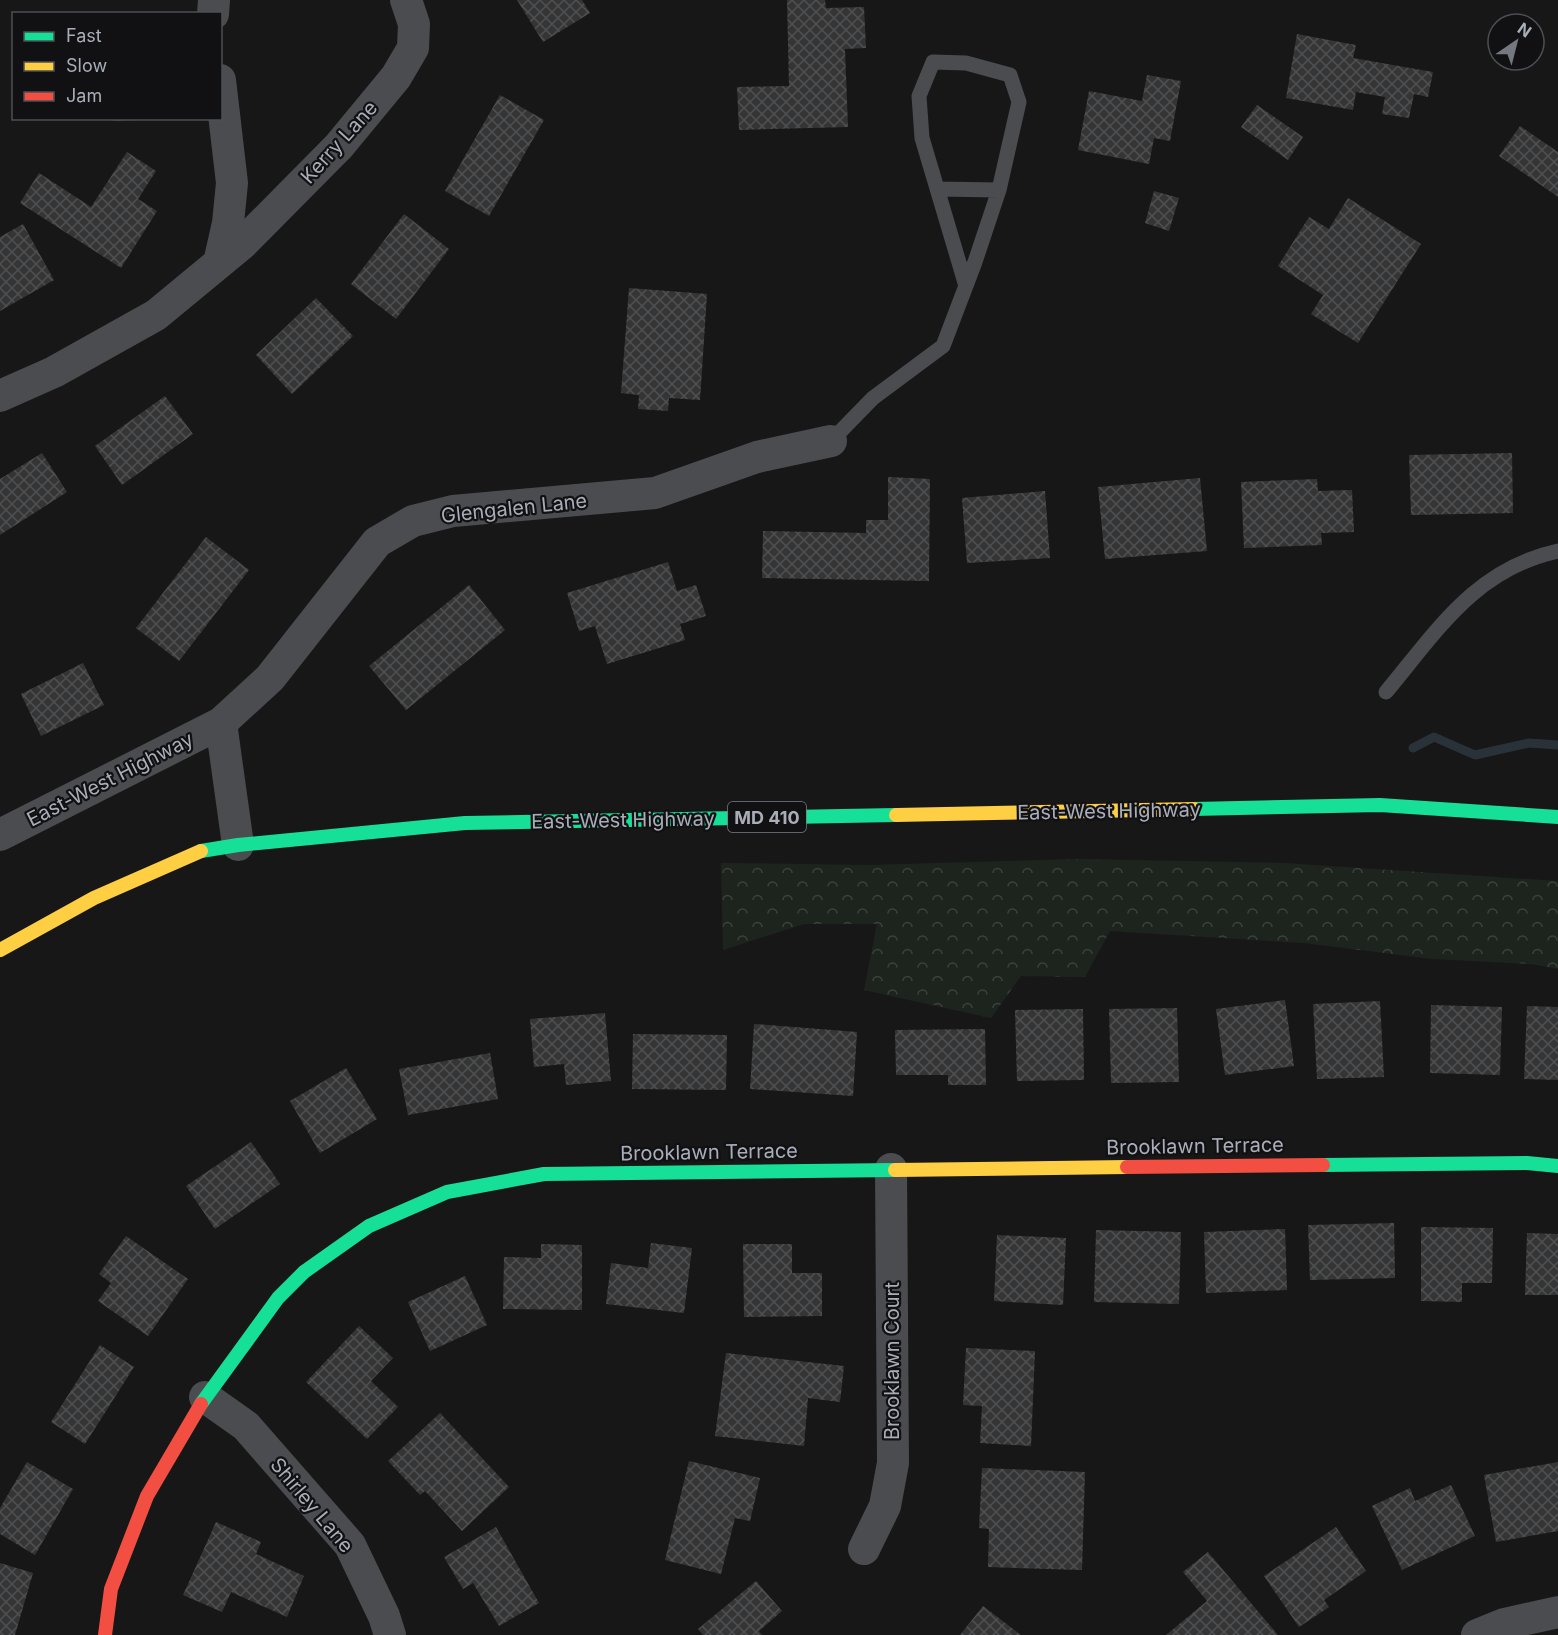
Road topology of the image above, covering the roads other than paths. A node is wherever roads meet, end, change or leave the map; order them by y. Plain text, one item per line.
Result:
1 (406, 0) edge
2 (222, 97) edge
3 (937, 189) junction
4 (999, 190) junction
5 (219, 263) junction
6 (966, 286) junction
7 (0, 396) edge
8 (831, 441) joint
9 (1558, 551) edge
10 (1386, 693) dead end
11 (221, 723) junction
12 (1558, 817) edge
13 (0, 835) edge
14 (238, 844) junction
15 (0, 950) edge
16 (1558, 1166) edge
17 (891, 1169) junction
18 (205, 1397) junction
19 (864, 1549) dead end
20 (1558, 1612) edge
21 (105, 1635) edge
22 (390, 1635) edge
23 (1477, 1635) edge

1 - 5 street, Kerry Lane
2 - 5 street
3 - 4 lane
3 - 4 lane
3 - 6 lane
4 - 6 lane
5 - 7 street, Kerry Lane
6 - 8 lane
8 - 11 street, Glengalen Lane
9 - 10 lane
11 - 13 street, East-West Highway
11 - 14 street
12 - 14 street, East-West Highway / MD 410
14 - 15 street, East-West Highway / MD 410
16 - 17 street, Brooklawn Terrace
17 - 18 street, Brooklawn Terrace
17 - 19 street, Brooklawn Court
18 - 21 street, Brooklawn Terrace
18 - 22 street, Shirley Lane
20 - 23 street

